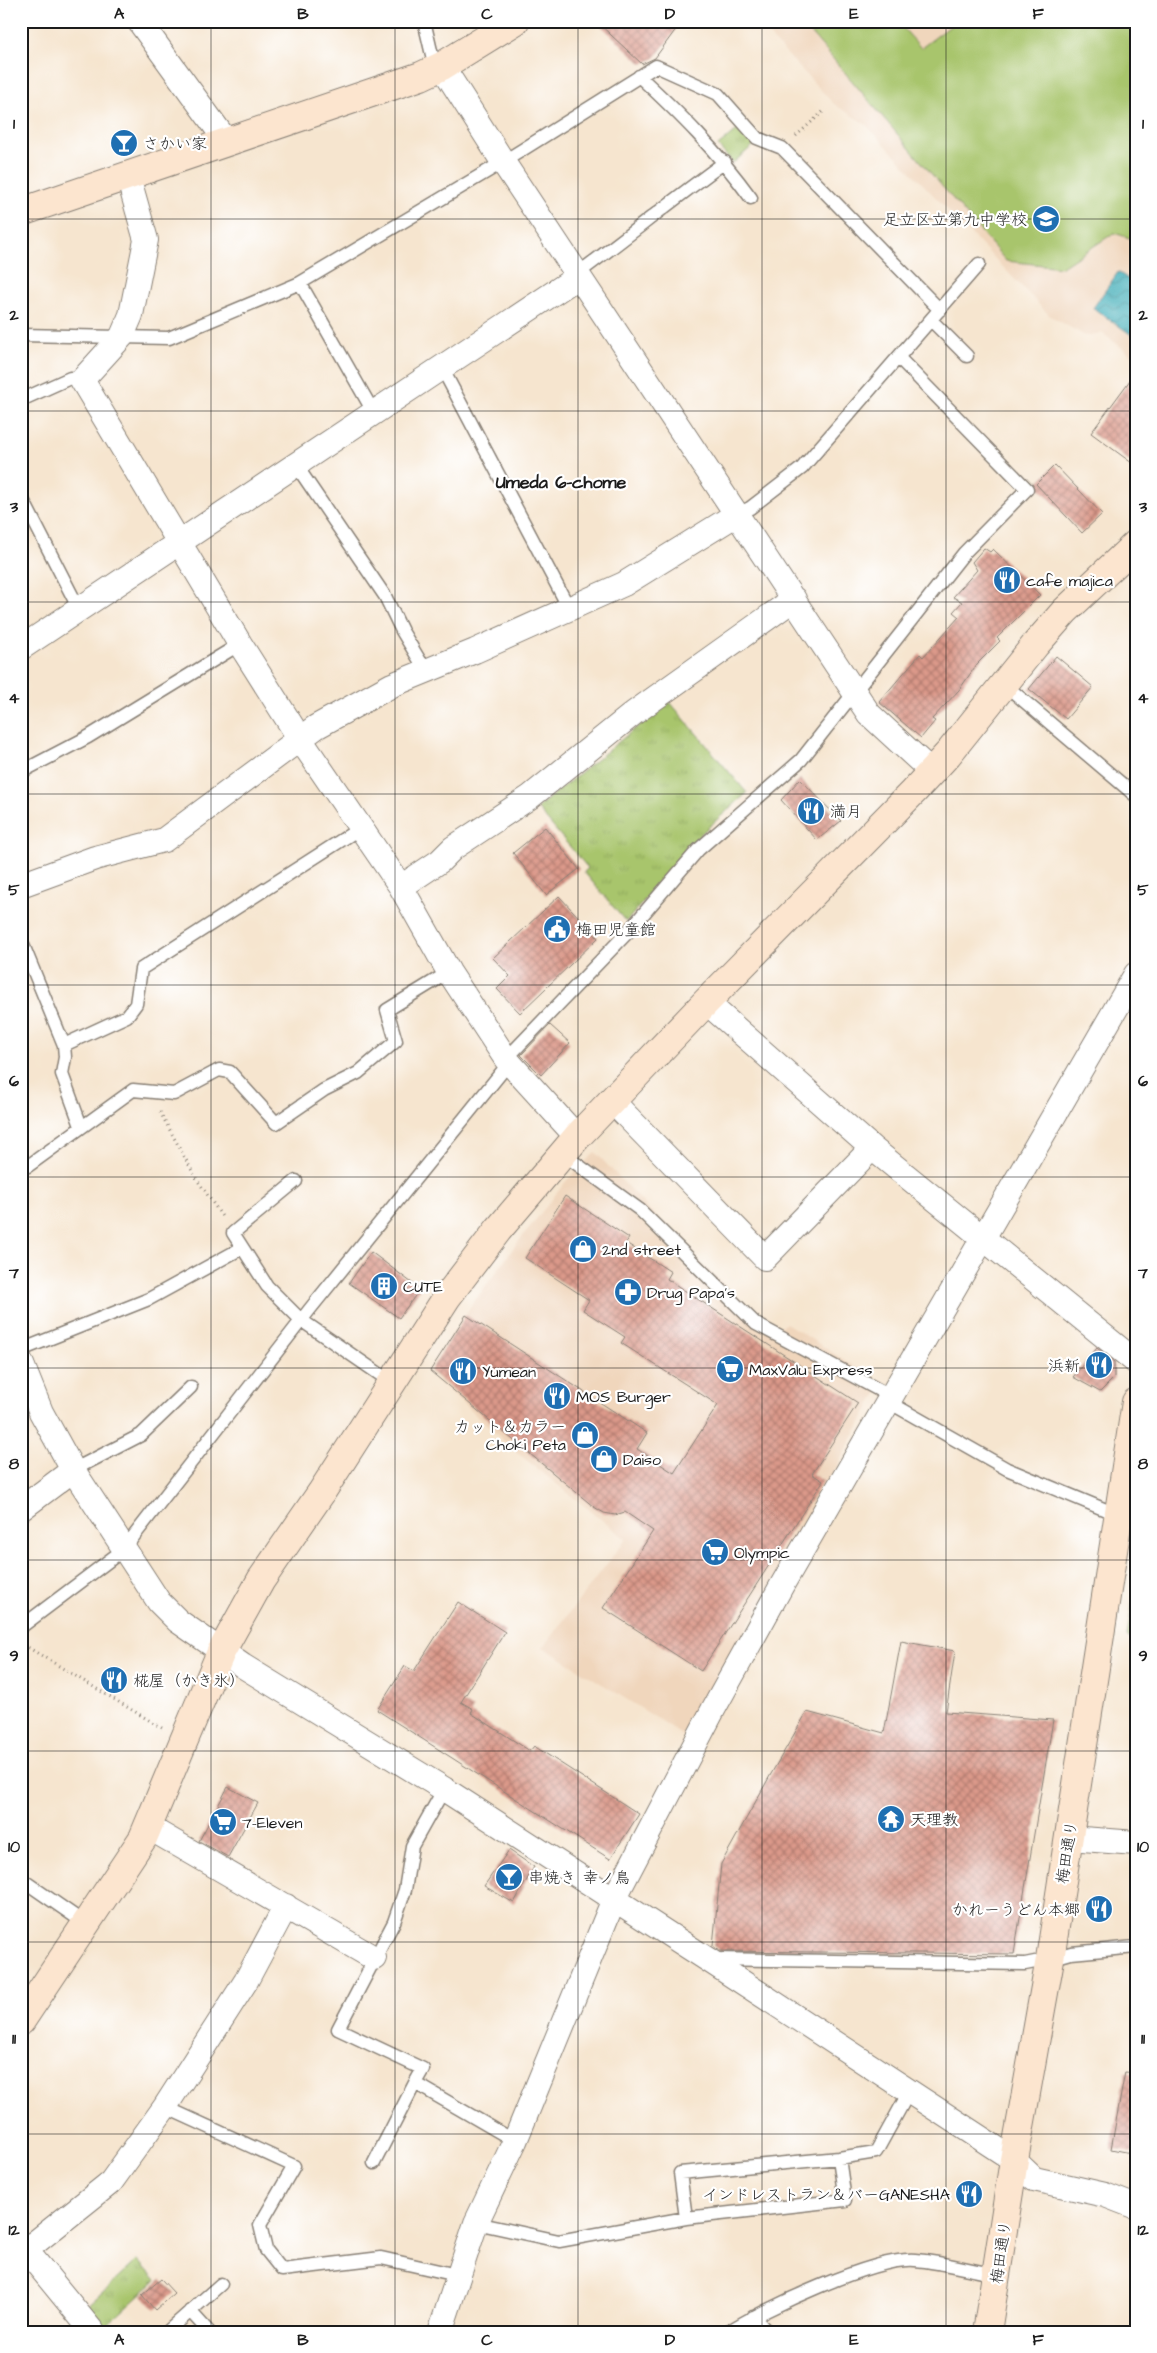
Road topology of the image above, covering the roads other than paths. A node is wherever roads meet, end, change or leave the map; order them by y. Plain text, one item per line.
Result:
1 (139, 21) edge
2 (424, 21) edge
3 (515, 21) edge
4 (442, 66) junction
5 (639, 76) junction
6 (227, 142) junction
7 (503, 162) junction
8 (725, 162) junction
9 (128, 176) junction
10 (750, 198) dead end
11 (21, 212) edge
12 (979, 264) dead end
13 (578, 275) junction
14 (300, 283) junction
15 (936, 315) junction
16 (21, 335) edge
17 (122, 336) junction
18 (967, 356) dead end
19 (899, 358) junction
20 (442, 368) junction
21 (82, 380) junction
22 (21, 400) edge
23 (374, 413) junction
24 (296, 465) junction
25 (21, 496) edge
26 (737, 514) junction
27 (178, 543) junction
28 (1136, 544) edge
29 (794, 599) junction
30 (79, 609) junction
31 (570, 610) junction
32 (240, 644) junction
33 (21, 648) edge
34 (426, 671) junction
35 (1004, 684) junction
36 (855, 692) junction
37 (300, 738) junction
38 (21, 772) edge
39 (932, 772) junction
40 (1136, 796) edge
41 (362, 828) junction
42 (21, 885) edge
43 (401, 887) junction
44 (21, 940) edge
45 (449, 972) junction
46 (1136, 974) edge
47 (706, 1002) junction
48 (64, 1045) junction
49 (508, 1061) junction
50 (612, 1102) junction
51 (80, 1126) junction
52 (570, 1146) junction
53 (872, 1148) junction
54 (21, 1168) edge
55 (296, 1181) dead end
56 (983, 1240) junction
57 (242, 1248) junction
58 (301, 1320) junction
59 (21, 1360) edge
60 (1136, 1362) edge
61 (391, 1382) junction
62 (190, 1387) dead end
63 (889, 1398) junction
64 (1136, 1402) edge
65 (73, 1470) junction
66 (21, 1509) edge
67 (1118, 1515) junction
68 (123, 1550) junction
69 (21, 1627) edge
70 (221, 1652) junction
71 (444, 1789) junction
72 (148, 1827) junction
73 (1069, 1838) junction
74 (1136, 1843) edge
75 (21, 1879) edge
76 (614, 1899) junction
77 (286, 1906) junction
78 (86, 1924) junction
79 (1136, 1947) edge
80 (374, 1958) junction
81 (707, 1959) junction
82 (1050, 1959) junction
83 (24, 2010) edge
84 (415, 2083) junction
85 (909, 2092) junction
86 (164, 2107) junction
87 (515, 2141) junction
88 (839, 2158) junction
89 (1014, 2160) junction
90 (374, 2163) dead end
91 (1136, 2207) edge
92 (686, 2218) junction
93 (476, 2222) junction
94 (24, 2247) edge
95 (997, 2275) junction
96 (457, 2276) junction
97 (221, 2284) dead end
98 (190, 2311) junction
99 (753, 2317) junction
100 (92, 2332) edge
101 (166, 2332) edge
102 (209, 2332) edge
103 (440, 2332) edge
104 (728, 2332) edge
105 (768, 2332) edge
106 (987, 2332) edge

1 - 6 street
2 - 4 lane
3 - 4 street
4 - 6 street
4 - 7 street
5 - 7 lane
5 - 8 lane
5 - 15 lane
6 - 9 street
7 - 13 street
7 - 14 lane
8 - 10 lane
8 - 13 lane
9 - 11 street
9 - 17 street
12 - 15 lane
13 - 20 street
13 - 26 street
14 - 17 lane
14 - 23 lane
15 - 18 lane
15 - 19 lane
16 - 17 lane
17 - 21 street
19 - 26 lane
19 - 36 lane
20 - 23 street
20 - 31 lane
21 - 22 lane
21 - 27 street
23 - 24 street
24 - 27 street
24 - 34 lane
25 - 30 lane
26 - 29 street
26 - 31 street
27 - 30 street
27 - 32 street
28 - 35 street
29 - 36 street
29 - 43 street
30 - 33 street
31 - 34 street
32 - 37 street
32 - 38 lane
34 - 37 street
35 - 39 street
35 - 40 lane
36 - 39 street
36 - 49 lane
37 - 41 street
37 - 42 street
39 - 47 street
41 - 43 street
41 - 48 lane
43 - 45 street
44 - 48 lane
45 - 49 street
45 - 51 lane
46 - 56 street
47 - 50 street
47 - 53 street
48 - 51 lane
49 - 52 street
49 - 58 lane
50 - 52 street
50 - 53 street
51 - 54 lane
52 - 61 street
52 - 63 lane
53 - 56 street
55 - 57 lane
56 - 60 street
56 - 63 street
57 - 58 lane
57 - 59 lane
58 - 61 lane
58 - 68 lane
59 - 65 street
61 - 70 street
62 - 65 lane
63 - 67 lane
63 - 76 street
64 - 67 street, 梅田通り
65 - 66 street
65 - 68 street
67 - 73 street, 梅田通り
68 - 69 lane
68 - 70 street
70 - 71 street
70 - 72 street
71 - 76 street
71 - 80 lane
72 - 77 street
72 - 78 street
73 - 74 street
73 - 82 street, 梅田通り
75 - 78 lane
76 - 81 street
76 - 87 street
77 - 80 street
77 - 86 street
78 - 83 street
79 - 82 lane
80 - 84 lane
81 - 82 lane
81 - 85 street
82 - 89 street, 梅田通り
84 - 87 lane
84 - 90 lane
85 - 88 lane
85 - 89 street
86 - 94 street
86 - 96 lane
87 - 93 street
88 - 92 lane
88 - 92 lane
89 - 91 street
89 - 95 street, 梅田通り
92 - 93 lane
93 - 96 street
94 - 100 street
95 - 99 lane
95 - 106 street, 梅田通り
96 - 103 street
97 - 98 lane
98 - 101 lane
98 - 102 lane
99 - 104 lane
99 - 105 lane

